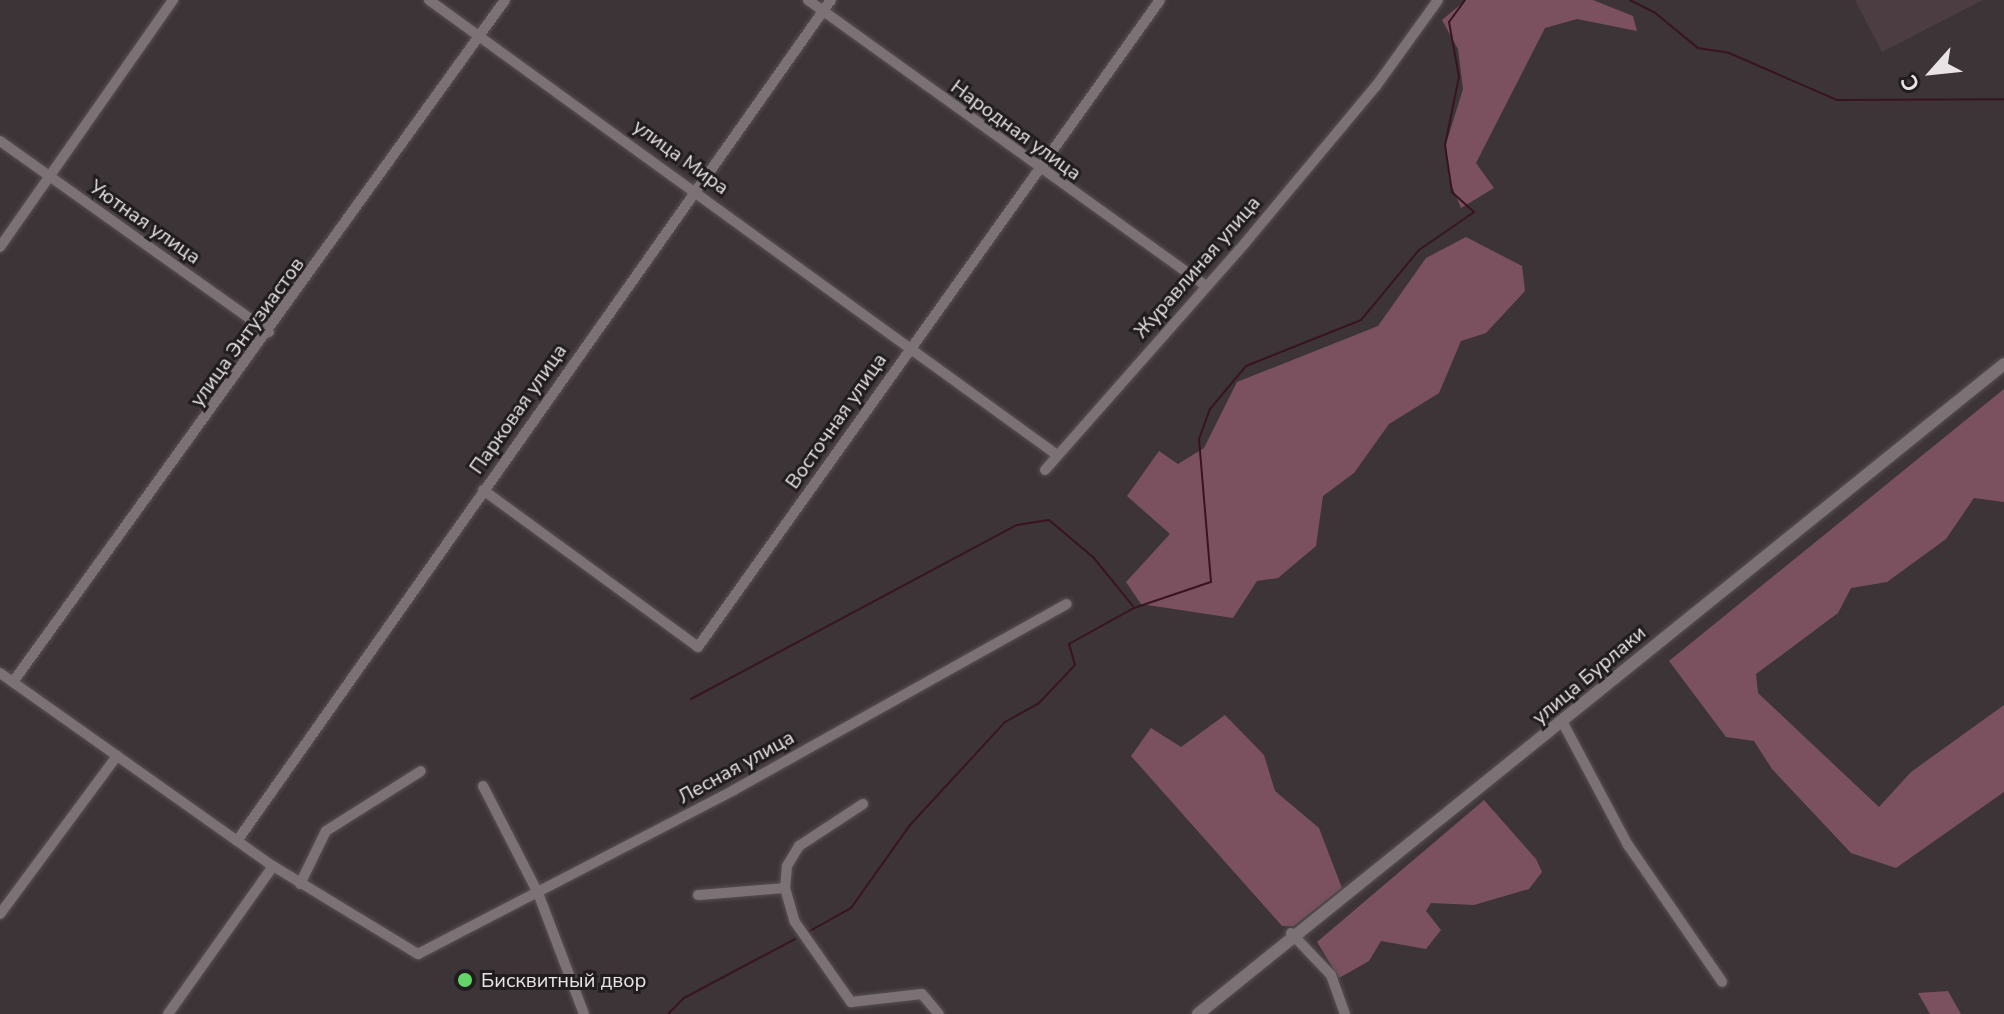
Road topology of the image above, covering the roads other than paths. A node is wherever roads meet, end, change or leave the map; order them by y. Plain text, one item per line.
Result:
1 (173, 0) edge
2 (429, 0) edge
3 (505, 0) edge
4 (808, 0) edge
5 (831, 0) edge
6 (1160, 0) edge
7 (1438, 0) edge
8 (823, 11) junction
9 (479, 36) junction
10 (0, 141) edge
11 (1039, 169) junction
12 (48, 175) junction
13 (696, 190) junction
14 (0, 247) edge
15 (1205, 285) junction
16 (269, 332) junction
17 (911, 346) junction
18 (2004, 364) edge
19 (1057, 455) junction
20 (1045, 470) dead end
21 (483, 490) junction
22 (1067, 604) dead end
23 (0, 673) edge
24 (13, 682) junction
25 (1563, 723) junction
26 (117, 756) junction
27 (421, 771) dead end
28 (483, 786) dead end
29 (863, 804) dead end
30 (237, 841) junction
31 (273, 866) junction
32 (300, 884) junction
33 (785, 888) junction
34 (538, 893) junction
35 (698, 895) dead end
36 (0, 914) edge
37 (1291, 933) junction
38 (1722, 982) dead end
39 (168, 1014) edge
40 (584, 1014) edge
41 (939, 1014) edge
42 (1198, 1014) edge
43 (1345, 1014) edge

1 - 12 street
2 - 9 street, улица Мира
3 - 9 street, улица Энтузиастов
4 - 8 street, Народная улица
5 - 8 street, Парковая улица
6 - 11 street, Восточная улица
7 - 15 street, Журавлиная улица
8 - 11 street, Народная улица
8 - 13 street, Парковая улица
9 - 13 street, улица Мира
9 - 16 street, улица Энтузиастов
10 - 12 street, Уютная улица
11 - 15 street, Народная улица
11 - 17 street, Восточная улица
12 - 14 street
12 - 16 street, Уютная улица
13 - 17 street, улица Мира
13 - 21 street, Парковая улица
15 - 19 street, Журавлиная улица
16 - 24 street, улица Энтузиастов
17 - 19 street, улица Мира
17 - 21 street, Восточная улица
18 - 25 street, улица Бурлаки
19 - 20 street, Журавлиная улица
21 - 30 street, Парковая улица
22 - 34 street, Лесная улица
23 - 24 street
24 - 26 street
25 - 37 street, улица Бурлаки
25 - 38 street
26 - 30 street
26 - 36 street
27 - 32 street
28 - 34 street
29 - 33 street
30 - 31 street
31 - 32 street
31 - 39 street
32 - 34 street, Лесная улица
33 - 35 street
33 - 41 street
34 - 40 street
37 - 42 street, улица Бурлаки
37 - 43 street

